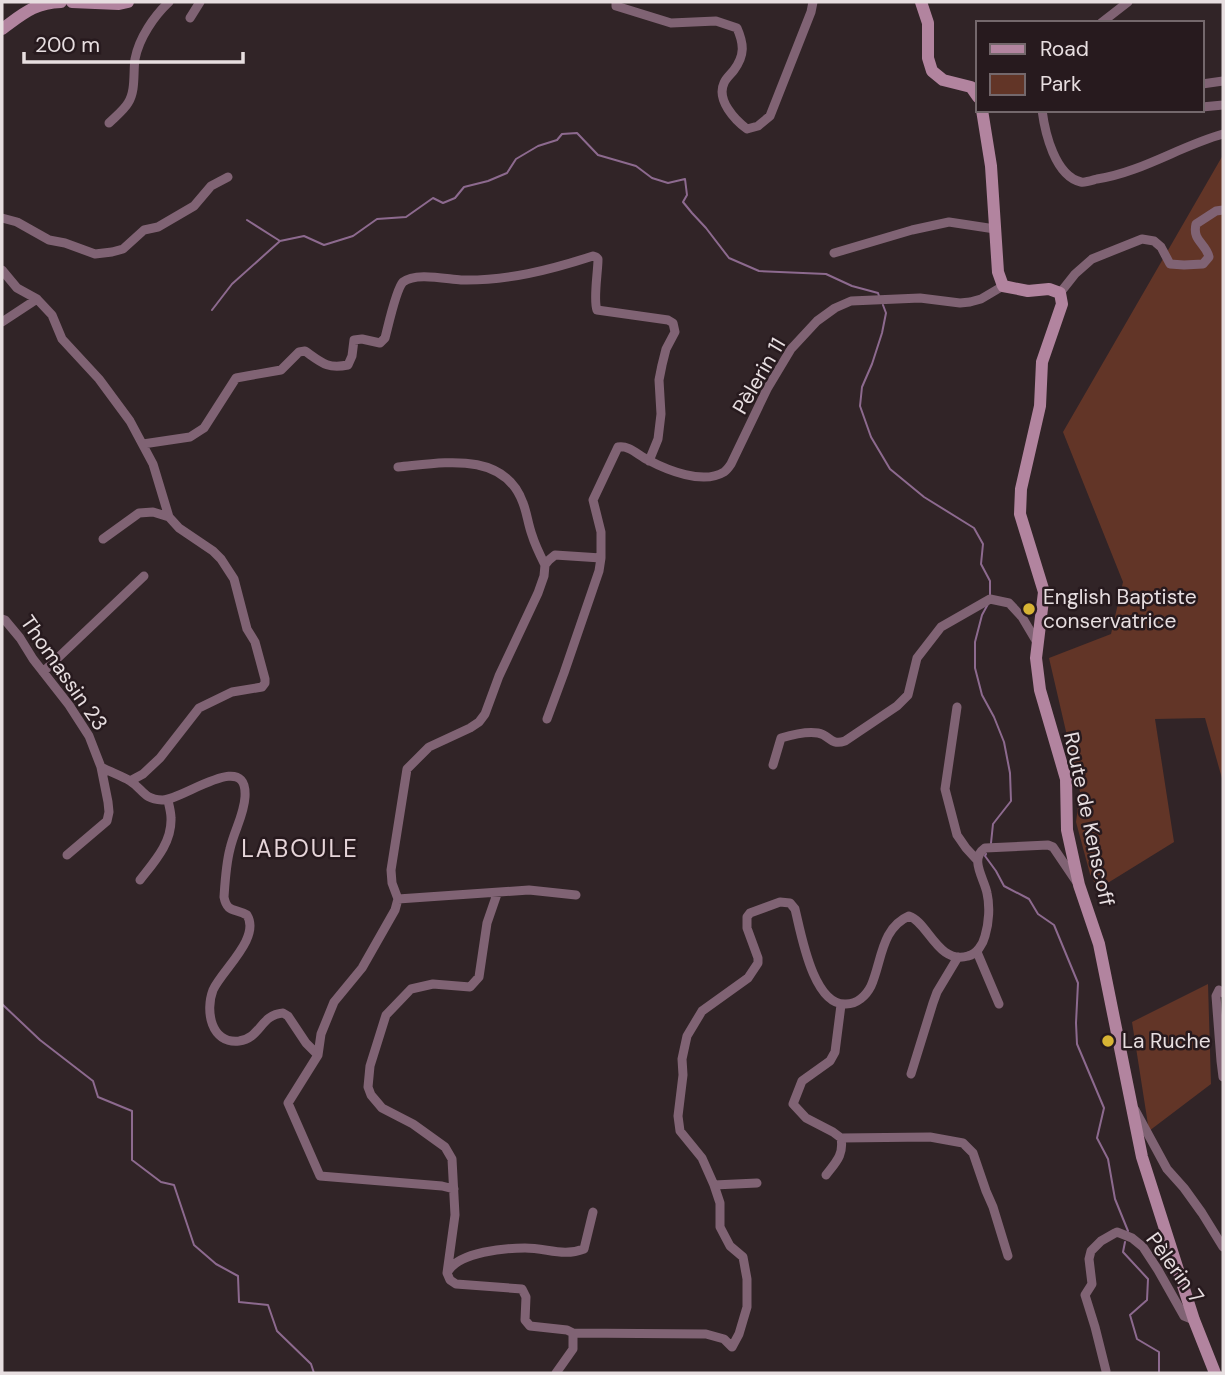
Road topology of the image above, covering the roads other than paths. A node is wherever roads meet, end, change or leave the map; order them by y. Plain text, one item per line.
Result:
1 (61, 2) edge
2 (72, 2) edge
3 (128, 2) edge
4 (169, 2) edge
5 (200, 2) edge
6 (616, 2) edge
7 (813, 2) edge
8 (921, 2) edge
9 (1128, 2) edge
10 (190, 19) dead end
11 (1104, 21) edge
12 (2, 29) edge
13 (1223, 81) edge
14 (1204, 84) edge
15 (976, 94) edge
16 (1223, 105) edge
17 (1204, 107) edge
18 (982, 112) edge
19 (1042, 112) edge
20 (109, 123) dead end
21 (1223, 134) edge
22 (228, 177) dead end
23 (1223, 210) edge
24 (2, 218) edge
25 (995, 229) junction
26 (834, 253) dead end
27 (2, 270) edge
28 (1003, 286) junction
29 (1060, 293) junction
30 (37, 299) junction
31 (2, 322) edge
32 (143, 444) junction
33 (649, 461) junction
34 (398, 467) dead end
35 (169, 517) junction
36 (103, 538) dead end
37 (601, 558) junction
38 (545, 565) junction
39 (144, 576) dead end
40 (2, 619) edge
41 (1038, 644) junction
42 (43, 672) junction
43 (957, 707) dead end
44 (547, 719) dead end
45 (772, 765) dead end
46 (101, 767) junction
47 (130, 781) junction
48 (168, 800) junction
49 (66, 855) dead end
50 (977, 860) junction
51 (140, 880) dead end
52 (1079, 885) junction
53 (497, 894) junction
54 (576, 895) dead end
55 (398, 899) junction
56 (977, 952) junction
57 (958, 957) junction
58 (1223, 993) edge
59 (999, 1004) dead end
60 (841, 1005) junction
61 (318, 1055) junction
62 (911, 1074) dead end
63 (1223, 1077) edge
64 (1131, 1103) junction
65 (841, 1138) junction
66 (826, 1175) dead end
67 (757, 1183) dead end
68 (714, 1185) junction
69 (454, 1189) junction
70 (593, 1212) dead end
71 (1223, 1247) edge
72 (1008, 1256) dead end
73 (447, 1273) junction
74 (1194, 1320) junction
75 (573, 1333) junction
76 (1106, 1371) dead end
77 (556, 1373) edge
78 (1215, 1373) edge

1 - 12 main road
2 - 3 main road
4 - 20 street
5 - 10 street
6 - 7 street
8 - 15 main road
9 - 11 street
13 - 14 street
16 - 17 street
18 - 25 main road
19 - 21 street
22 - 24 street
23 - 29 street
25 - 26 street
25 - 28 main road
27 - 30 street
28 - 29 main road
28 - 33 street, Pèlerin 11
29 - 41 main road, Route de Kenscoff
30 - 31 street
30 - 32 street
32 - 33 street
32 - 35 street
33 - 37 street, Pèlerin 11
34 - 38 street
35 - 36 street
35 - 47 street
37 - 38 street
37 - 44 street
38 - 55 street
39 - 42 street
40 - 42 street, Thomassin 23
41 - 45 street
41 - 52 main road, Route de Kenscoff
42 - 46 street, Thomassin 23
43 - 50 street
46 - 47 street
46 - 49 street, Thomassin 23
47 - 48 street
48 - 51 street
48 - 61 street
50 - 52 street
50 - 56 street
52 - 64 main road, Route de Kenscoff
53 - 54 street
53 - 55 street
53 - 69 street
55 - 61 street
56 - 57 street
56 - 59 street
57 - 60 street
57 - 62 street
58 - 63 street
60 - 65 street
60 - 68 street
61 - 69 street
64 - 71 street
64 - 74 main road, Route de Kenscoff
65 - 66 street
65 - 72 street
67 - 68 street
68 - 75 street
69 - 73 street
70 - 73 street
73 - 75 street
74 - 76 street, Pèlerin 7
74 - 78 main road, Route de Kenscoff
75 - 77 street

